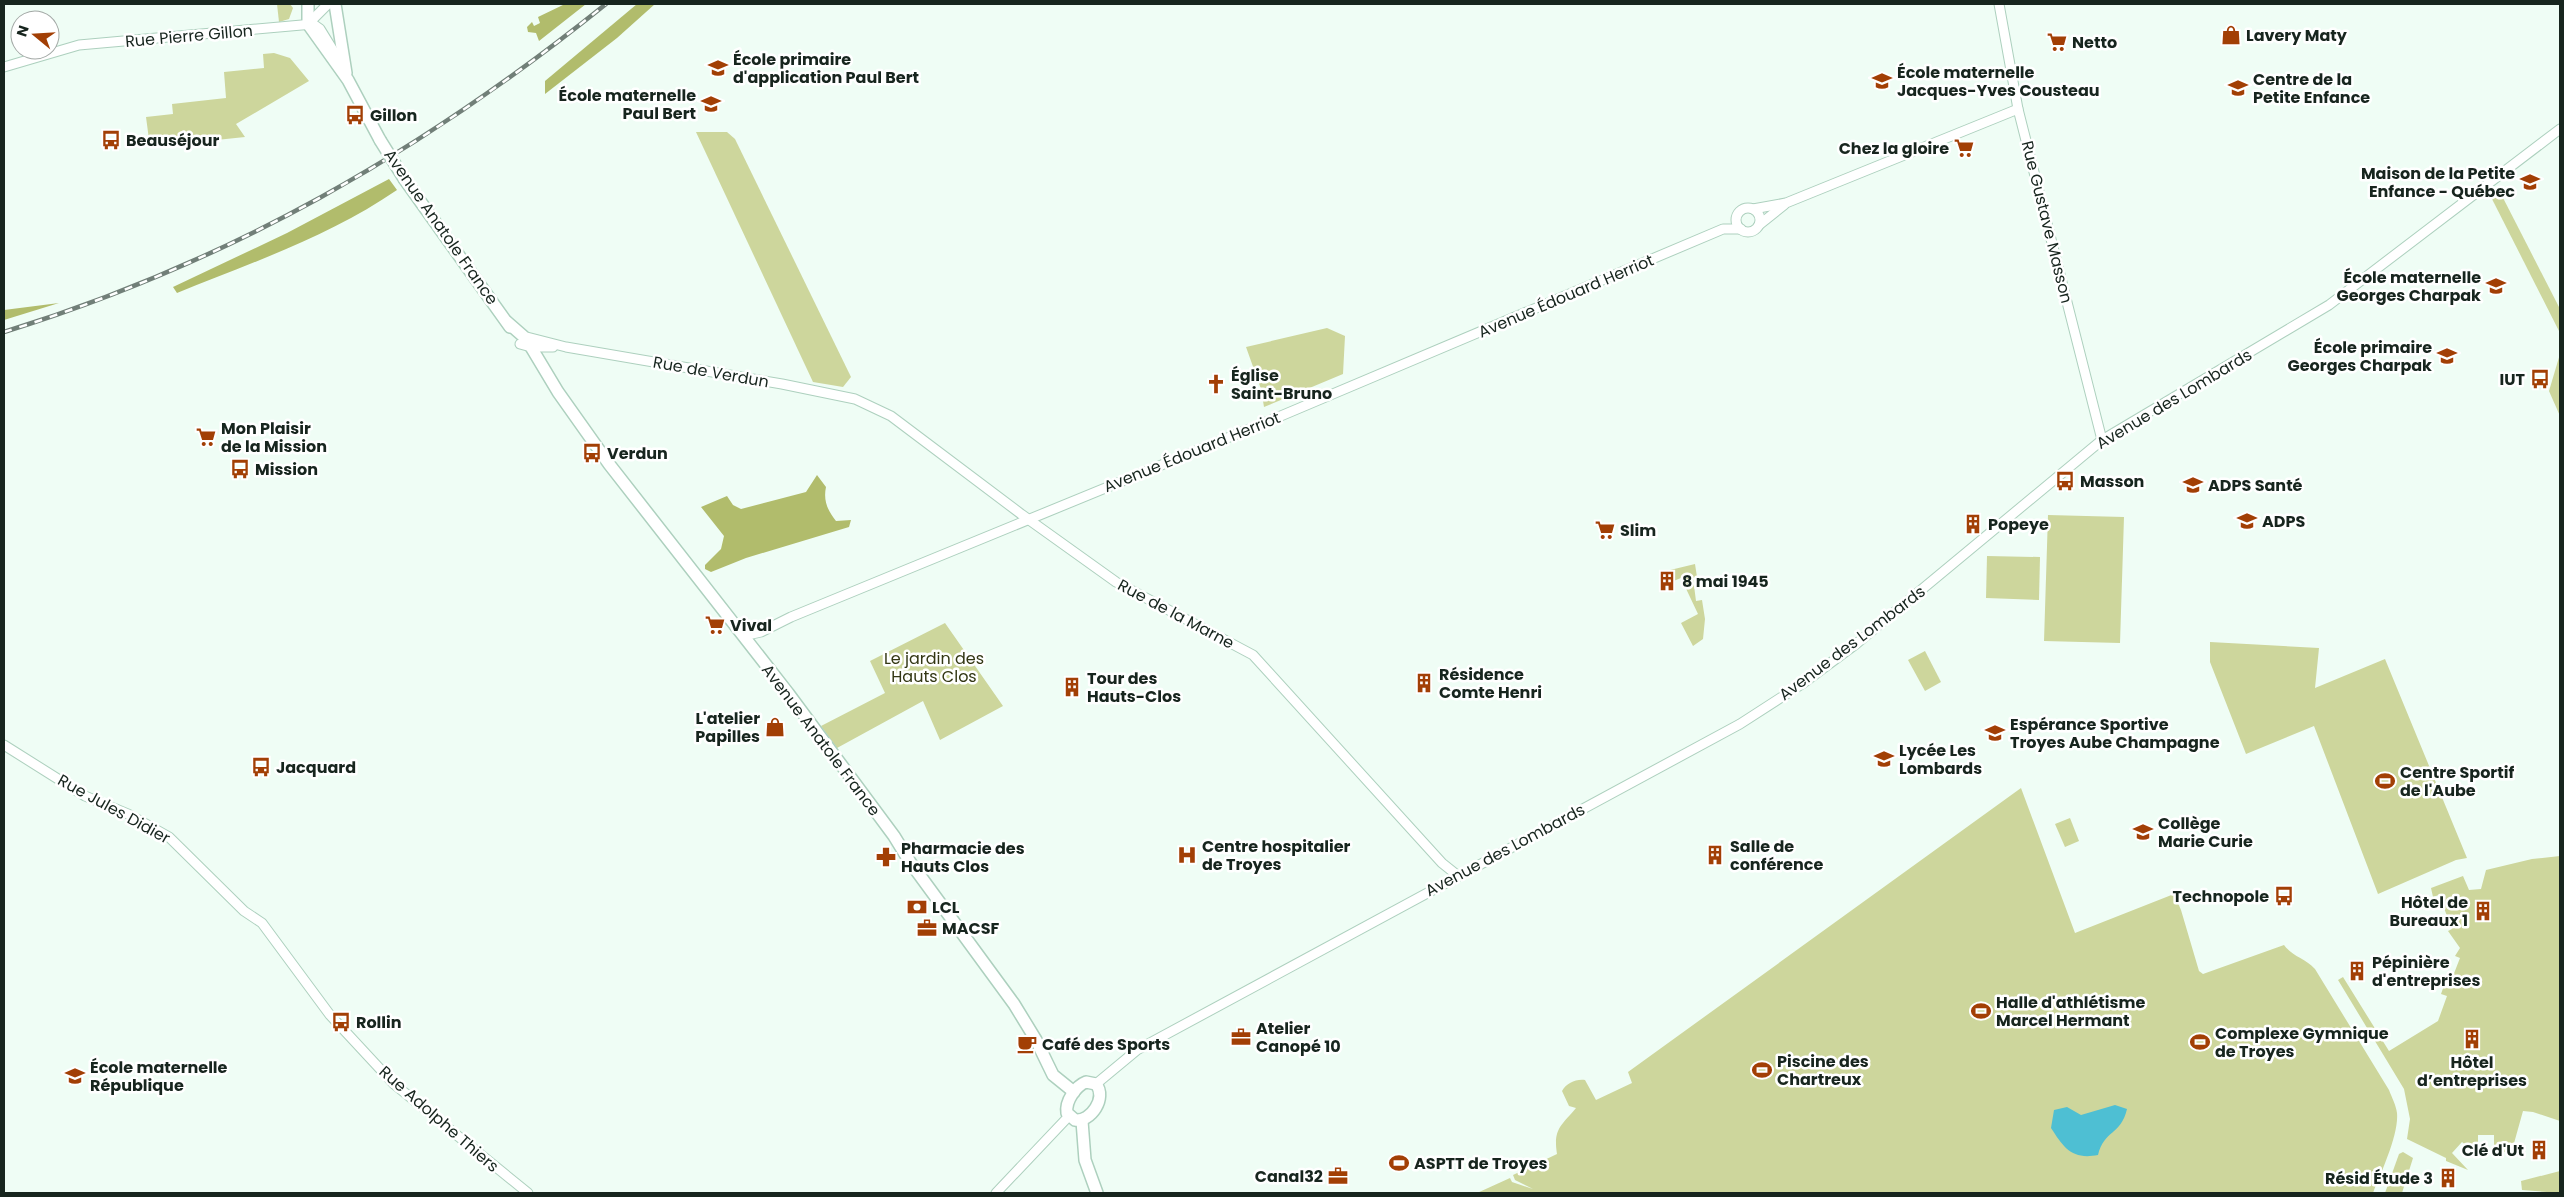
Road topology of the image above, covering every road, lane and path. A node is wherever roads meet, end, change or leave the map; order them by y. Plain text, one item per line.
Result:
1 (309, 4) edge
2 (335, 4) edge
3 (1999, 4) edge
4 (326, 6) edge
5 (308, 24) junction
6 (4, 67) edge
7 (348, 80) junction
8 (2018, 109) junction
9 (2560, 129) edge
10 (1786, 203) junction
11 (1753, 209) junction
12 (1738, 214) junction
13 (1759, 225) junction
14 (1723, 229) junction
15 (1740, 229) junction
16 (525, 342) junction
17 (566, 347) junction
18 (855, 399) joint
19 (2102, 440) junction
20 (1027, 519) junction
21 (743, 636) junction
22 (4, 744) edge
23 (1457, 876) junction
24 (262, 924) joint
25 (1096, 1084) junction
26 (1074, 1092) junction
27 (1069, 1116) junction
28 (1082, 1121) junction
29 (528, 1193) edge
30 (996, 1193) edge
31 (1097, 1193) edge

1 - 4 street
1 - 5 main road
2 - 7 main road
3 - 8 street, Rue Gustave Masson
4 - 5 street
5 - 6 street, Rue Pierre Gillon
5 - 7 main road, Avenue Anatole France
7 - 16 main road, Avenue Anatole France, bridge
8 - 10 street
8 - 19 street, Rue Gustave Masson
9 - 19 street, Avenue des Lombards
10 - 11 street
10 - 13 street
11 - 12 street
11 - 13 street
12 - 14 street, Avenue Édouard Herriot
12 - 15 street
13 - 15 street
14 - 15 street, Avenue Édouard Herriot
14 - 20 street, Avenue Édouard Herriot
16 - 17 street, Rue de Verdun
16 - 17 street, Rue de Verdun
16 - 21 main road, Avenue Anatole France
17 - 18 street, Rue de Verdun
18 - 20 street, Rue de la Marne
19 - 23 street, Avenue des Lombards
20 - 21 street, Avenue Édouard Herriot
20 - 23 street, Rue de la Marne
21 - 26 main road, Avenue Anatole France
22 - 24 street, Rue Jules Didier
23 - 25 street, Avenue des Lombards
24 - 29 street, Rue Adolphe Thiers
25 - 26 main road
25 - 28 main road
26 - 27 main road
27 - 28 main road
27 - 30 street
28 - 31 main road

